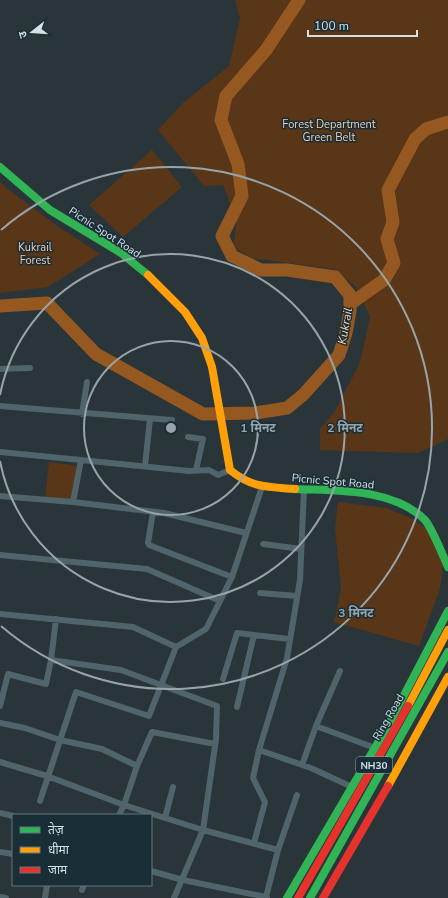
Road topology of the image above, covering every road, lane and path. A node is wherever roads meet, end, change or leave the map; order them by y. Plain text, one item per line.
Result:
1 (0, 167) edge
2 (30, 368) dead end
3 (0, 369) edge
4 (87, 382) dead end
5 (0, 406) edge
6 (82, 414) junction
7 (150, 419) junction
8 (172, 420) dead end
9 (188, 437) dead end
10 (0, 452) edge
11 (81, 460) junction
12 (145, 466) junction
13 (196, 470) junction
14 (230, 470) junction
15 (262, 487) junction
16 (304, 489) junction
17 (0, 496) edge
18 (73, 502) junction
19 (153, 512) junction
20 (246, 533) junction
21 (263, 544) dead end
22 (301, 550) junction
23 (0, 555) edge
24 (448, 567) edge
25 (232, 577) junction
26 (260, 593) dead end
27 (297, 596) junction
28 (220, 601) junction
29 (448, 611) edge
30 (0, 614) edge
31 (56, 619) junction
32 (446, 629) edge
33 (254, 635) junction
34 (290, 639) junction
35 (176, 647) junction
36 (448, 652) edge
37 (51, 660) junction
38 (340, 671) dead end
39 (448, 677) edge
40 (224, 679) dead end
41 (161, 684) junction
42 (0, 706) edge
43 (237, 707) dead end
44 (0, 723) edge
45 (316, 726) junction
46 (60, 740) junction
47 (215, 744) junction
48 (375, 748) junction
49 (259, 750) junction
50 (0, 762) edge
51 (302, 765) junction
52 (137, 766) junction
53 (47, 776) junction
54 (352, 786) junction
55 (173, 787) dead end
56 (297, 795) dead end
57 (40, 801) dead end
58 (124, 805) junction
59 (0, 813) edge
60 (120, 814) edge
61 (152, 814) edge
62 (152, 814) edge
63 (12, 816) edge
64 (164, 818) junction
65 (203, 830) junction
66 (254, 843) junction
67 (278, 850) junction
68 (0, 852) edge
69 (12, 854) edge
70 (152, 871) edge
71 (183, 880) junction
72 (48, 886) edge
73 (0, 897) edge
74 (6, 898) edge
75 (45, 898) edge
76 (174, 898) edge
77 (266, 898) edge
78 (287, 898) edge
79 (298, 898) edge
80 (310, 898) edge
81 (323, 898) edge

1 - 14 main road, Picnic Spot Road
2 - 3 street
4 - 6 street
5 - 6 street
6 - 7 street
7 - 8 street
7 - 12 street
9 - 13 street
10 - 11 street
11 - 12 street
11 - 18 street
12 - 13 street
13 - 14 street
14 - 15 main road, Picnic Spot Road
15 - 16 main road, Picnic Spot Road
15 - 20 street
16 - 22 street
16 - 24 main road, Picnic Spot Road
17 - 18 street
18 - 19 street
19 - 20 street
19 - 25 street
20 - 25 street
21 - 22 street
22 - 27 street
23 - 28 street
25 - 28 street
26 - 27 street
27 - 34 street
28 - 35 street
29 - 32 main road
30 - 31 street
31 - 35 street
31 - 37 street
32 - 48 main road
32 - 79 main road, Ring Road / NH30
33 - 34 street
33 - 40 street
33 - 43 street
34 - 49 street
35 - 41 street
36 - 80 main road, Ring Road / NH30
37 - 41 street
37 - 42 street
38 - 45 street
39 - 81 main road
41 - 46 street
41 - 47 street
44 - 46 street
45 - 48 street
45 - 51 street
46 - 52 street
46 - 53 street
47 - 52 street
47 - 65 street
48 - 54 main road
49 - 51 street
49 - 66 street
50 - 53 street
51 - 54 street
52 - 58 street
53 - 57 street
53 - 58 street
54 - 78 main road
55 - 64 street
56 - 67 street
58 - 60 street
58 - 62 street
59 - 63 street
61 - 64 street
64 - 65 street
65 - 66 street
65 - 71 street
66 - 67 street
67 - 77 street
68 - 69 street
70 - 71 street
71 - 76 street
71 - 77 street
72 - 75 street
73 - 74 street

